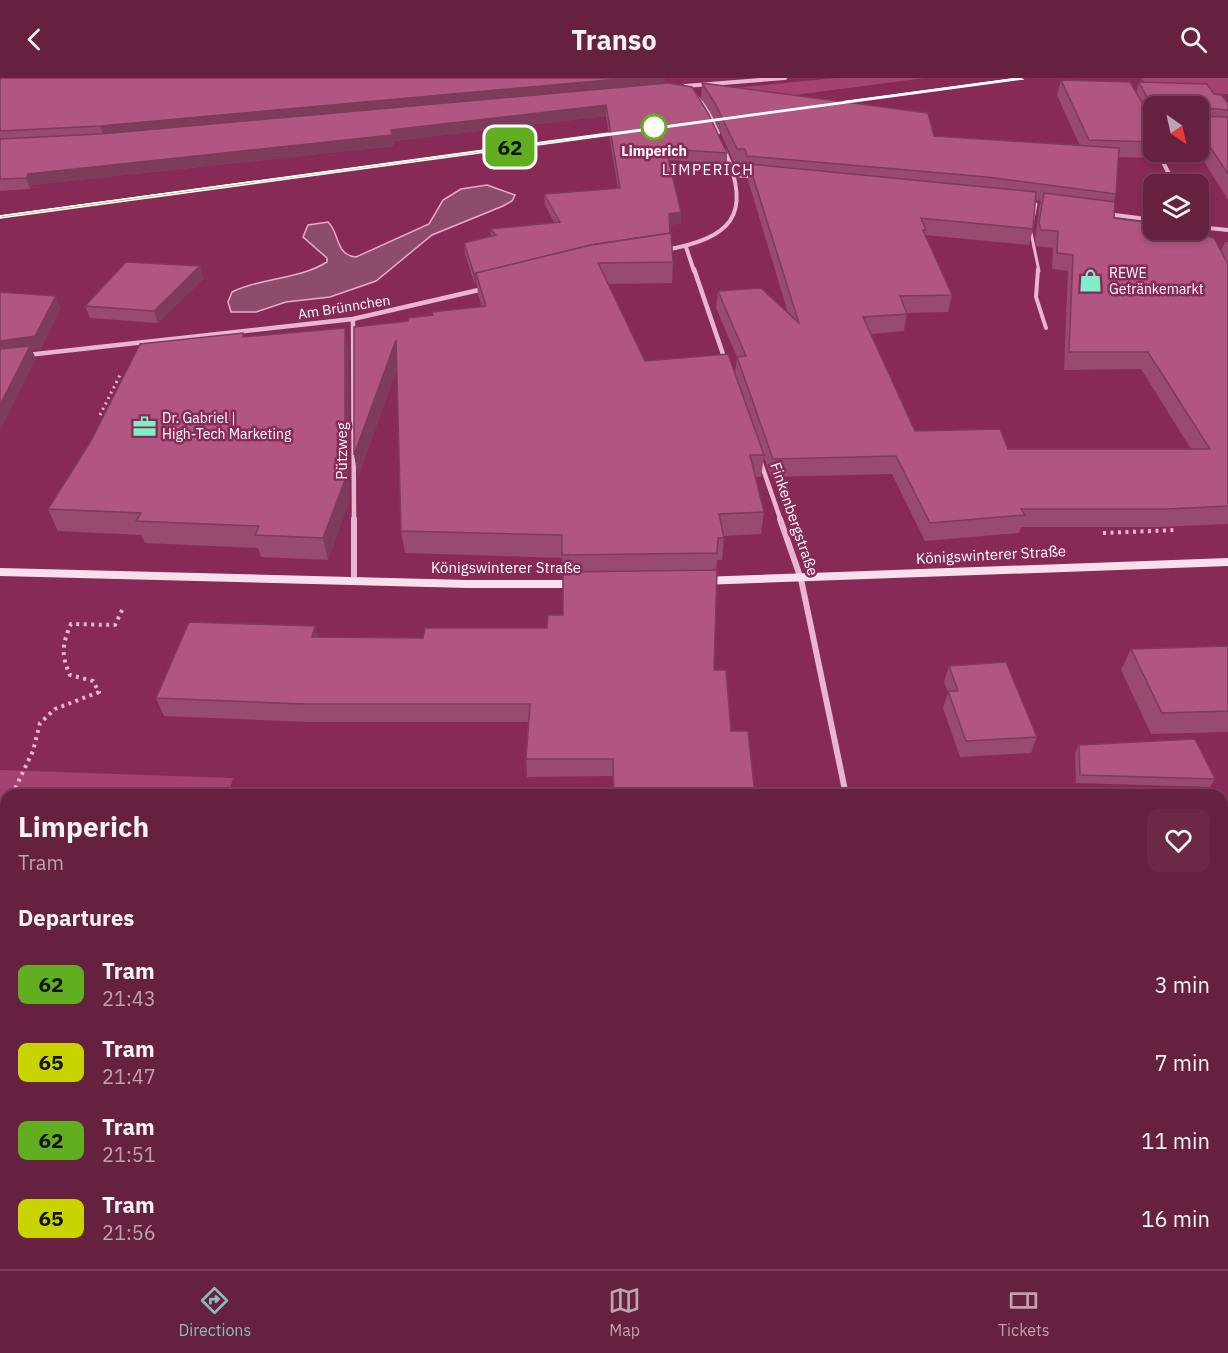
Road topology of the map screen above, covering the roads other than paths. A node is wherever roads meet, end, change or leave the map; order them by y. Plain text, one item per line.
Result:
1 (785, 78) edge
2 (687, 86) junction
3 (676, 87) edge
4 (736, 176) junction
5 (767, 178) edge
6 (1025, 203) edge
7 (1036, 204) junction
8 (1047, 206) edge
9 (1106, 214) edge
10 (1143, 219) edge
11 (1209, 228) edge
12 (1228, 230) edge
13 (686, 247) junction
14 (654, 251) edge
15 (491, 287) edge
16 (353, 320) junction
17 (1046, 328) dead end
18 (22, 356) edge
19 (728, 369) edge
20 (759, 458) edge
21 (1228, 562) edge
22 (0, 572) edge
23 (801, 579) junction
24 (354, 582) junction
25 (682, 582) edge
26 (588, 584) edge
27 (845, 789) edge

1 - 2 street
2 - 3 street
2 - 4 street
4 - 5 street
4 - 13 street
6 - 7 street
7 - 8 street
7 - 17 lane
9 - 10 street
11 - 12 street
13 - 14 street
13 - 19 street
15 - 16 street, Am Brünnchen
16 - 18 street, Am Brünnchen
16 - 24 street, Pützweg
20 - 23 street, Finkenbergstraße
21 - 23 main road, Königswinterer Straße
22 - 24 main road, Königswinterer Straße
23 - 25 main road, Königswinterer Straße
23 - 27 street, Finkenbergstraße
24 - 26 main road, Königswinterer Straße

